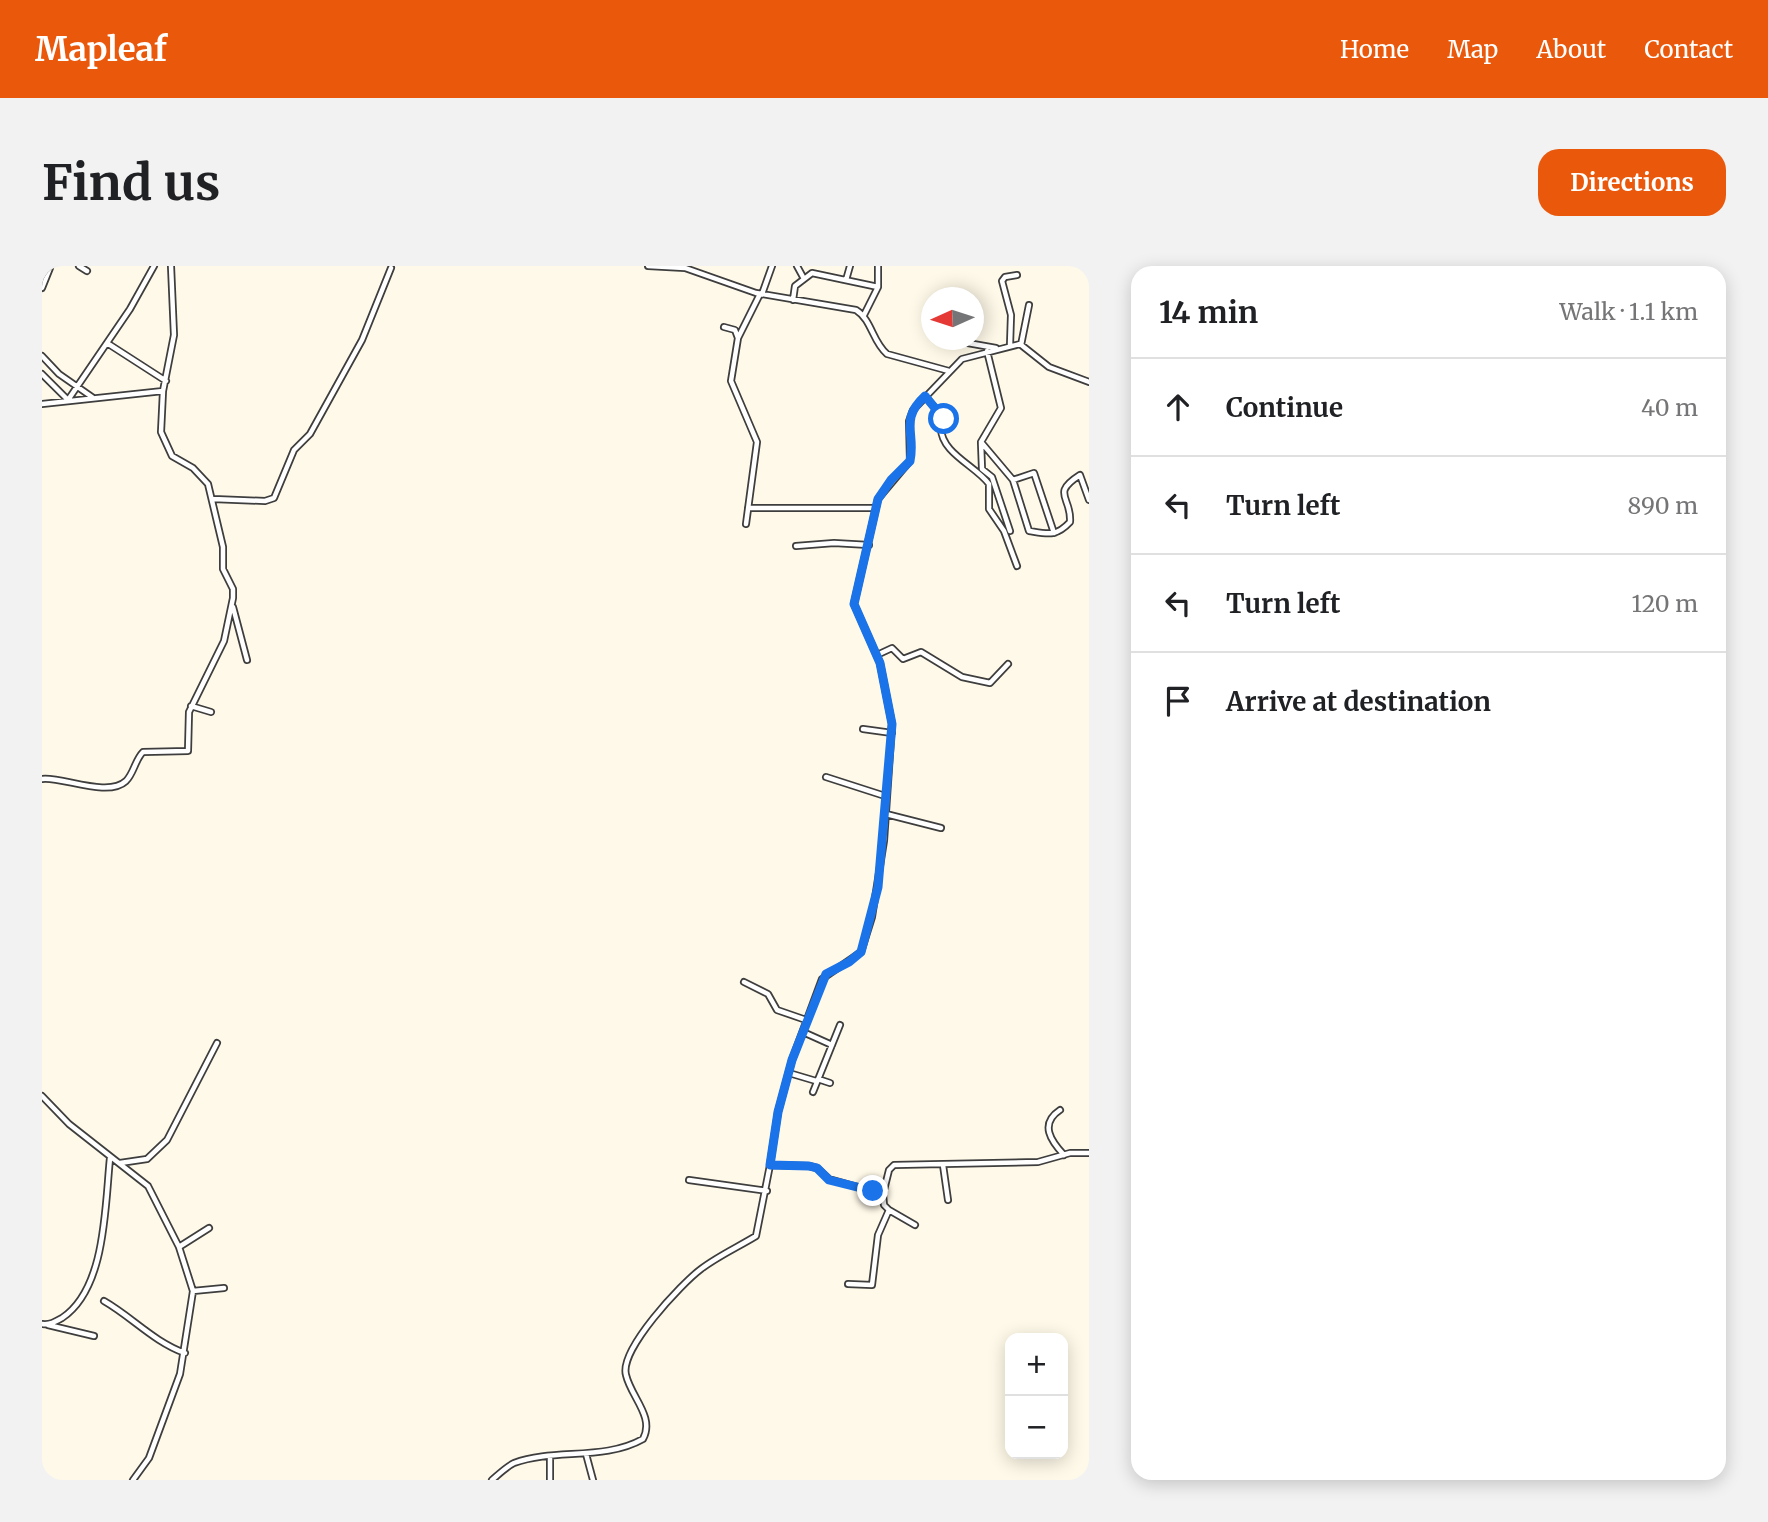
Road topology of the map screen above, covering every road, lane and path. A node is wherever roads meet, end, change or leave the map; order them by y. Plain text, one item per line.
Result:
1 (79, 266) edge
2 (154, 266) edge
3 (172, 266) edge
4 (648, 266) edge
5 (772, 266) edge
6 (797, 266) edge
7 (850, 266) edge
8 (878, 266) edge
9 (50, 267) edge
10 (391, 268) edge
11 (87, 271) dead end
12 (1017, 275) dead end
13 (803, 278) junction
14 (846, 280) junction
15 (878, 287) junction
16 (42, 288) edge
17 (761, 294) junction
18 (793, 300) junction
19 (1030, 305) dead end
20 (864, 315) junction
21 (724, 327) dead end
22 (738, 338) junction
23 (107, 343) junction
24 (1010, 345) junction
25 (1021, 345) junction
26 (984, 346) edge
27 (997, 348) junction
28 (987, 351) junction
29 (42, 355) edge
30 (949, 371) junction
31 (42, 374) edge
32 (166, 381) junction
33 (1089, 382) edge
34 (77, 386) junction
35 (163, 391) junction
36 (925, 396) junction
37 (93, 397) junction
38 (68, 400) junction
39 (42, 404) edge
40 (981, 442) junction
41 (1013, 480) junction
42 (213, 499) junction
43 (1088, 500) edge
44 (748, 508) junction
45 (874, 508) junction
46 (746, 524) dead end
47 (1010, 531) dead end
48 (1054, 533) junction
49 (869, 545) junction
50 (796, 546) dead end
51 (1017, 566) dead end
52 (232, 606) junction
53 (877, 655) junction
54 (247, 660) dead end
55 (1008, 664) dead end
56 (191, 706) junction
57 (211, 712) dead end
58 (863, 729) dead end
59 (892, 733) junction
60 (826, 777) dead end
61 (42, 779) edge
62 (885, 796) junction
63 (886, 814) junction
64 (941, 828) dead end
65 (744, 982) dead end
66 (806, 1020) junction
67 (840, 1025) dead end
68 (803, 1032) junction
69 (217, 1043) dead end
70 (832, 1045) junction
71 (789, 1073) junction
72 (817, 1080) junction
73 (830, 1083) dead end
74 (813, 1092) dead end
75 (42, 1096) edge
76 (1060, 1111) dead end
77 (1089, 1153) edge
78 (1064, 1155) junction
79 (110, 1158) junction
80 (119, 1164) junction
81 (770, 1165) junction
82 (943, 1166) junction
83 (689, 1180) dead end
84 (767, 1191) junction
85 (883, 1194) junction
86 (948, 1200) dead end
87 (889, 1210) junction
88 (915, 1225) dead end
89 (209, 1228) dead end
90 (179, 1247) junction
91 (848, 1284) dead end
92 (224, 1288) dead end
93 (193, 1290) junction
94 (104, 1301) dead end
95 (45, 1324) edge
96 (94, 1336) dead end
97 (184, 1353) junction
98 (586, 1454) junction
99 (550, 1458) junction
100 (133, 1480) edge
101 (492, 1480) edge
102 (551, 1480) edge
103 (593, 1480) edge

1 - 11 street
2 - 23 street
3 - 32 street
4 - 17 street
5 - 17 street
6 - 13 street
7 - 14 street
8 - 15 street
9 - 16 street
10 - 42 street
12 - 24 street
13 - 14 street
13 - 18 street
14 - 15 street
15 - 20 street
17 - 18 street
17 - 22 street
18 - 20 street
19 - 25 street
20 - 30 street
21 - 22 street
22 - 44 street
23 - 32 street
23 - 34 street
24 - 25 street
24 - 27 street
25 - 33 street
26 - 27 street
27 - 28 street
28 - 30 street
28 - 40 street
29 - 34 street
30 - 36 street
31 - 38 street
32 - 35 street
34 - 37 street
34 - 38 street
35 - 37 street
35 - 42 street
36 - 45 street
36 - 51 street
37 - 38 street
38 - 39 street
40 - 41 street
40 - 47 street
41 - 48 street
41 - 48 street
42 - 52 street
43 - 48 street
44 - 45 street
44 - 46 street
45 - 49 street
49 - 50 street
49 - 53 street
52 - 54 street
52 - 56 street
53 - 55 street
53 - 59 street
56 - 57 street
56 - 61 street
58 - 59 street
59 - 62 street
60 - 62 street
62 - 63 street
63 - 64 street
63 - 66 street
65 - 66 street
66 - 68 street
67 - 70 street
68 - 70 street
68 - 71 street
69 - 80 street
70 - 72 street
71 - 72 street
71 - 81 street
72 - 73 street
72 - 74 street
75 - 79 street
76 - 78 street
77 - 78 street
78 - 82 street
79 - 80 street
79 - 95 street
80 - 90 street
81 - 84 street
81 - 85 street
82 - 85 street
82 - 86 street
83 - 84 street
84 - 98 street
85 - 87 street
87 - 88 street
87 - 91 street
89 - 90 street
90 - 93 street
92 - 93 street
93 - 97 street
94 - 97 street
95 - 96 street
97 - 100 street
98 - 99 street
98 - 103 street
99 - 101 street
99 - 102 street

